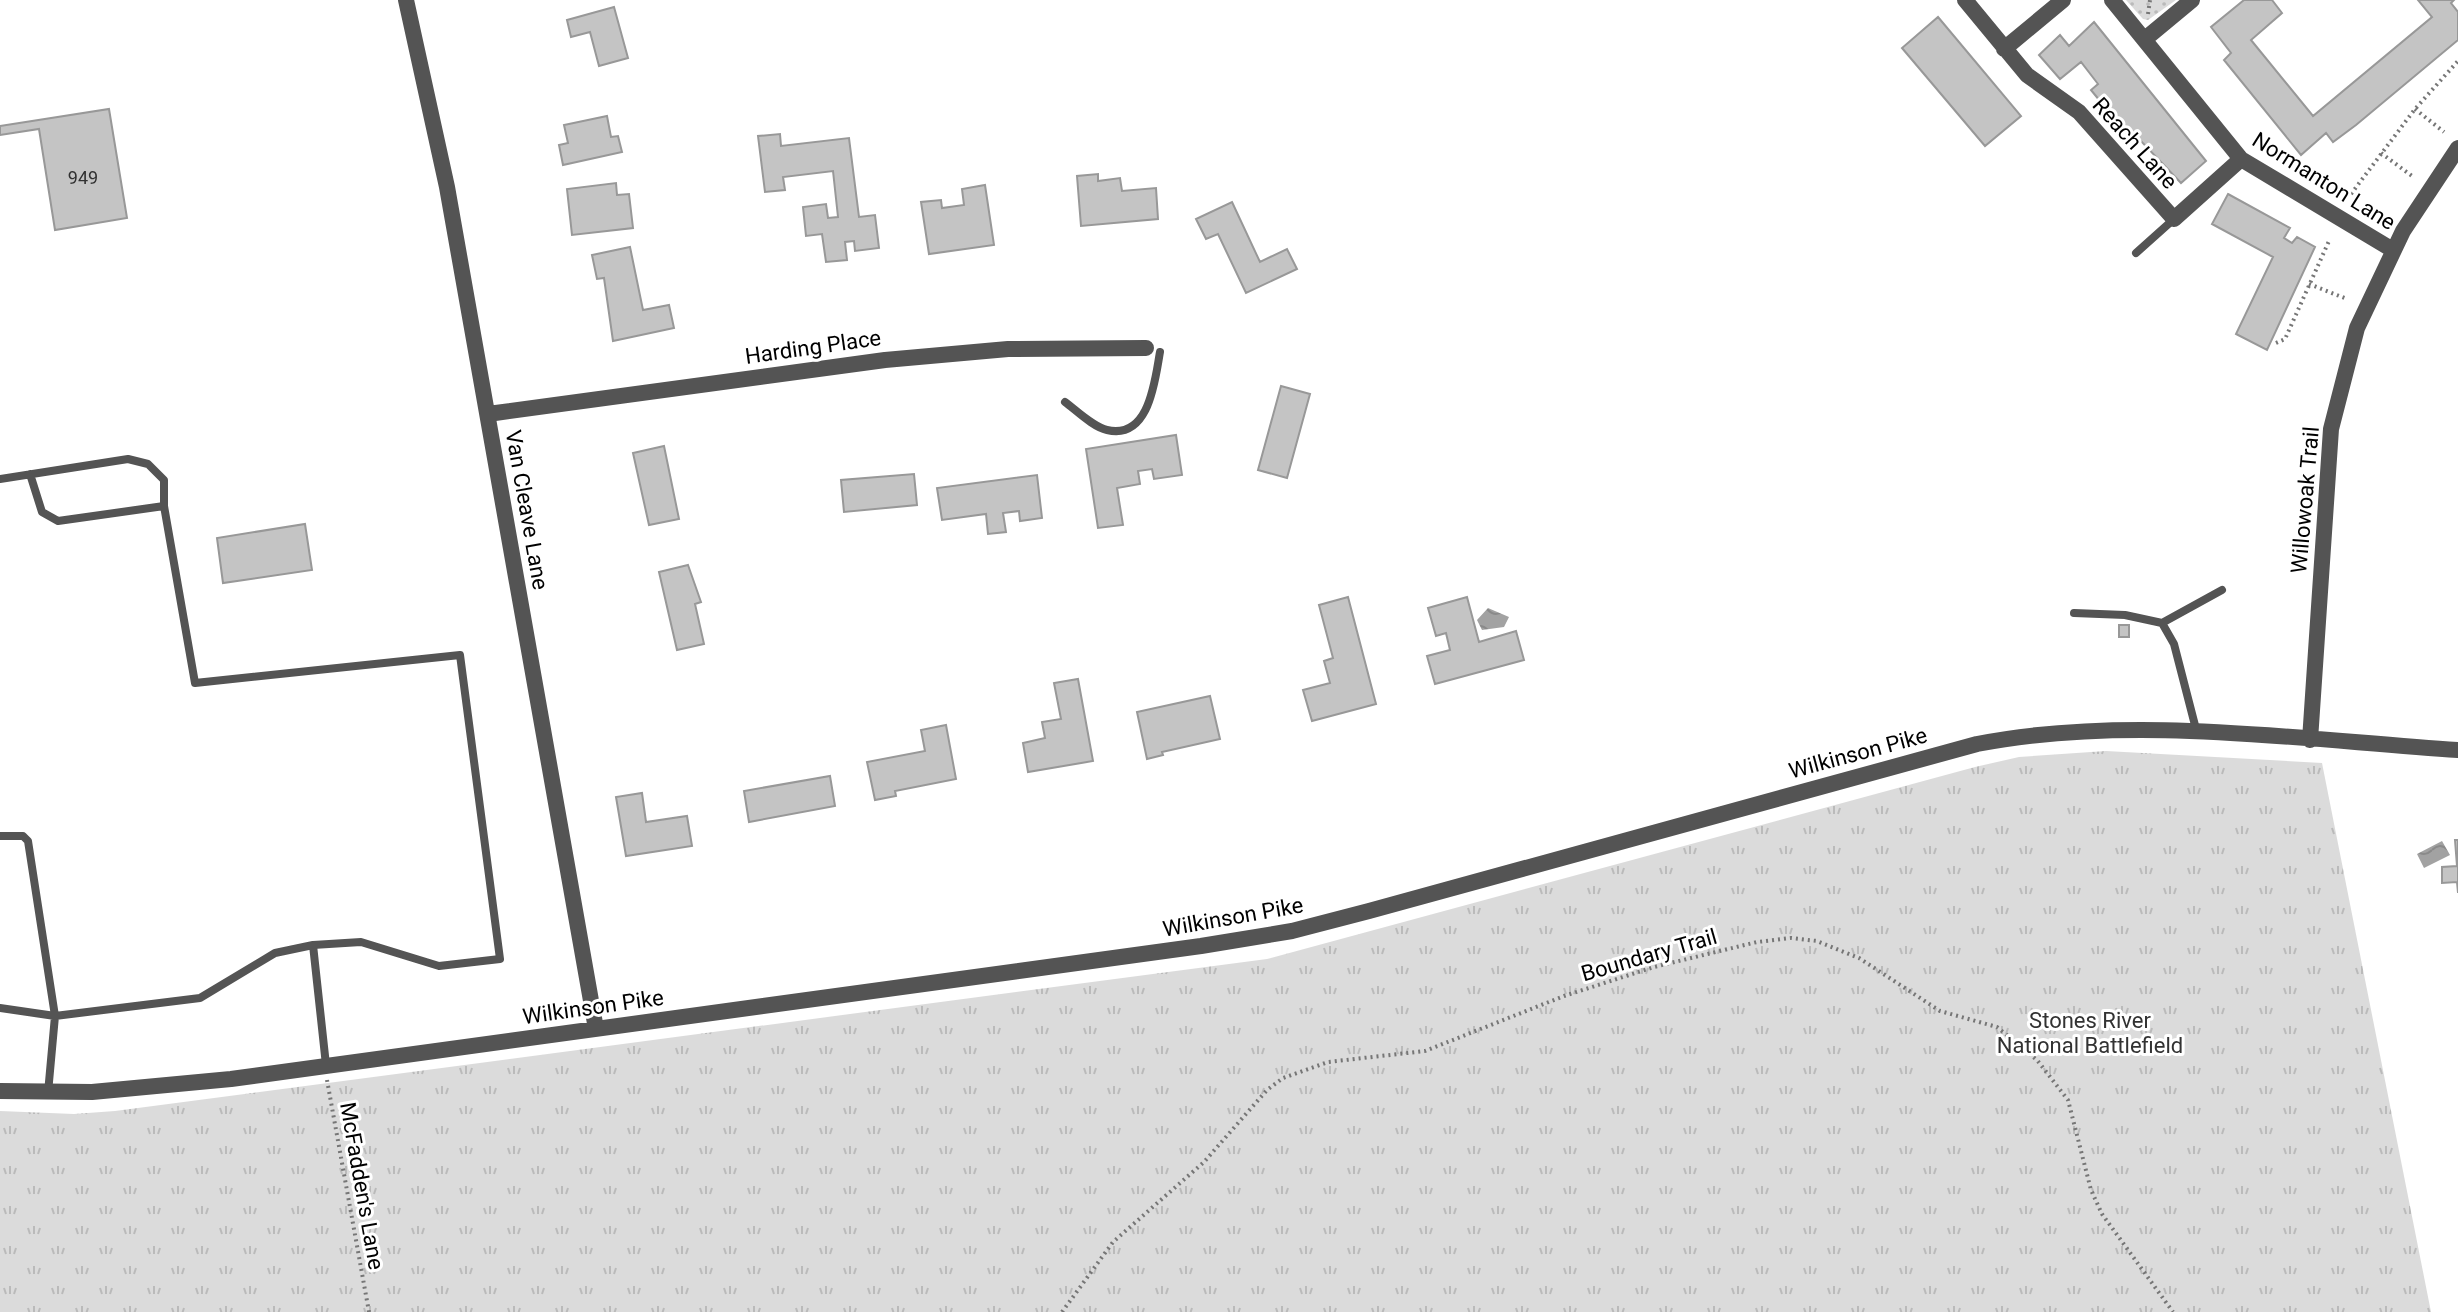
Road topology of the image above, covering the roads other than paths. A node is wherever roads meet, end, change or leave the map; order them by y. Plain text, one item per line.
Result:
1 (406, 0) edge
2 (1965, 0) edge
3 (2063, 0) edge
4 (2112, 0) edge
5 (2192, 0) edge
6 (2145, 39) junction
7 (2004, 49) junction
8 (2458, 148) edge
9 (2241, 159) junction
10 (2174, 219) junction
11 (2393, 250) junction
12 (2136, 253) dead end
13 (1153, 350) joint
14 (1065, 402) dead end
15 (488, 414) junction
16 (30, 474) junction
17 (0, 479) edge
18 (164, 506) junction
19 (2222, 590) dead end
20 (2074, 613) dead end
21 (2162, 623) junction
22 (2197, 734) junction
23 (2310, 740) junction
24 (2458, 750) edge
25 (0, 836) edge
26 (313, 945) junction
27 (0, 1008) edge
28 (55, 1016) junction
29 (596, 1029) junction
30 (326, 1066) junction
31 (0, 1091) edge
32 (48, 1093) junction

1 - 15 street, Van Cleave Lane
2 - 7 street, Reach Lane
3 - 7 street
4 - 6 street, Normanton Lane
5 - 6 street
6 - 9 street, Normanton Lane
7 - 10 street, Reach Lane
8 - 11 street, Willowoak Trail
9 - 10 street, Reach Lane
9 - 11 street, Normanton Lane
10 - 12 lane
11 - 23 street, Willowoak Trail
13 - 14 lane
13 - 15 street, Harding Place
15 - 29 street, Van Cleave Lane
16 - 17 lane
16 - 18 lane
16 - 18 lane
18 - 26 lane
19 - 21 lane
20 - 21 lane
21 - 22 lane
22 - 23 street, Wilkinson Pike
22 - 29 street, Wilkinson Pike
23 - 24 street, Wilkinson Pike
25 - 28 lane
26 - 28 lane
26 - 30 lane
27 - 28 lane
28 - 32 lane
29 - 30 street, Wilkinson Pike
30 - 32 street, Wilkinson Pike
31 - 32 street, Wilkinson Pike

